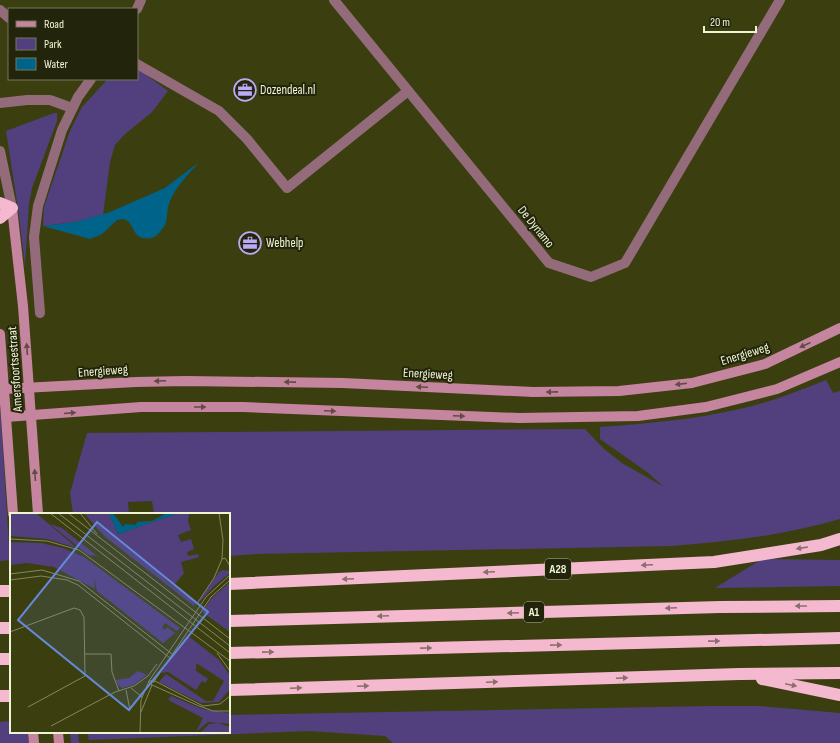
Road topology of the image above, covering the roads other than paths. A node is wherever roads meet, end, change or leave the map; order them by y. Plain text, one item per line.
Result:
1 (334, 0) edge
2 (780, 0) edge
3 (0, 10) edge
4 (8, 17) edge
5 (138, 65) edge
6 (88, 80) edge
7 (408, 91) junction
8 (0, 103) edge
9 (72, 108) junction
10 (0, 151) edge
11 (0, 203) edge
12 (12, 208) junction
13 (0, 218) edge
14 (40, 312) dead end
15 (840, 328) edge
16 (0, 334) edge
17 (840, 362) edge
18 (30, 388) junction
19 (4, 389) junction
20 (31, 416) junction
21 (6, 417) junction
22 (12, 513) edge
23 (38, 513) edge
24 (840, 539) edge
25 (230, 584) edge
26 (840, 606) edge
27 (230, 621) edge
28 (840, 638) edge
29 (230, 653) edge
30 (740, 674) junction
31 (840, 674) edge
32 (230, 690) edge
33 (840, 695) edge
34 (33, 733) edge
35 (58, 733) edge
36 (34, 743) edge
37 (59, 743) edge

1 - 7 street, De Dynamo
2 - 7 street, De Dynamo
3 - 4 street
5 - 7 street
6 - 9 street
8 - 9 street
9 - 14 street
10 - 12 street, Amersfoortsestraat
11 - 12 highway
12 - 13 highway
18 -> 12 main road, Amersfoortsestraat
15 -> 18 main road, Energieweg
16 - 19 main road, Amersfoortsestraat
20 -> 17 main road
18 - 19 main road, Energieweg
18 - 20 main road, Amersfoortsestraat
19 - 21 main road, Amersfoortsestraat
20 - 21 main road
23 -> 20 main road, Amersfoortsestraat
21 - 22 main road, Amersfoortsestraat
24 -> 25 highway, A28
26 -> 27 highway, A1
29 -> 28 highway
30 - 31 highway
32 -> 30 highway
30 -> 33 highway
34 - 36 main road
35 - 37 main road

